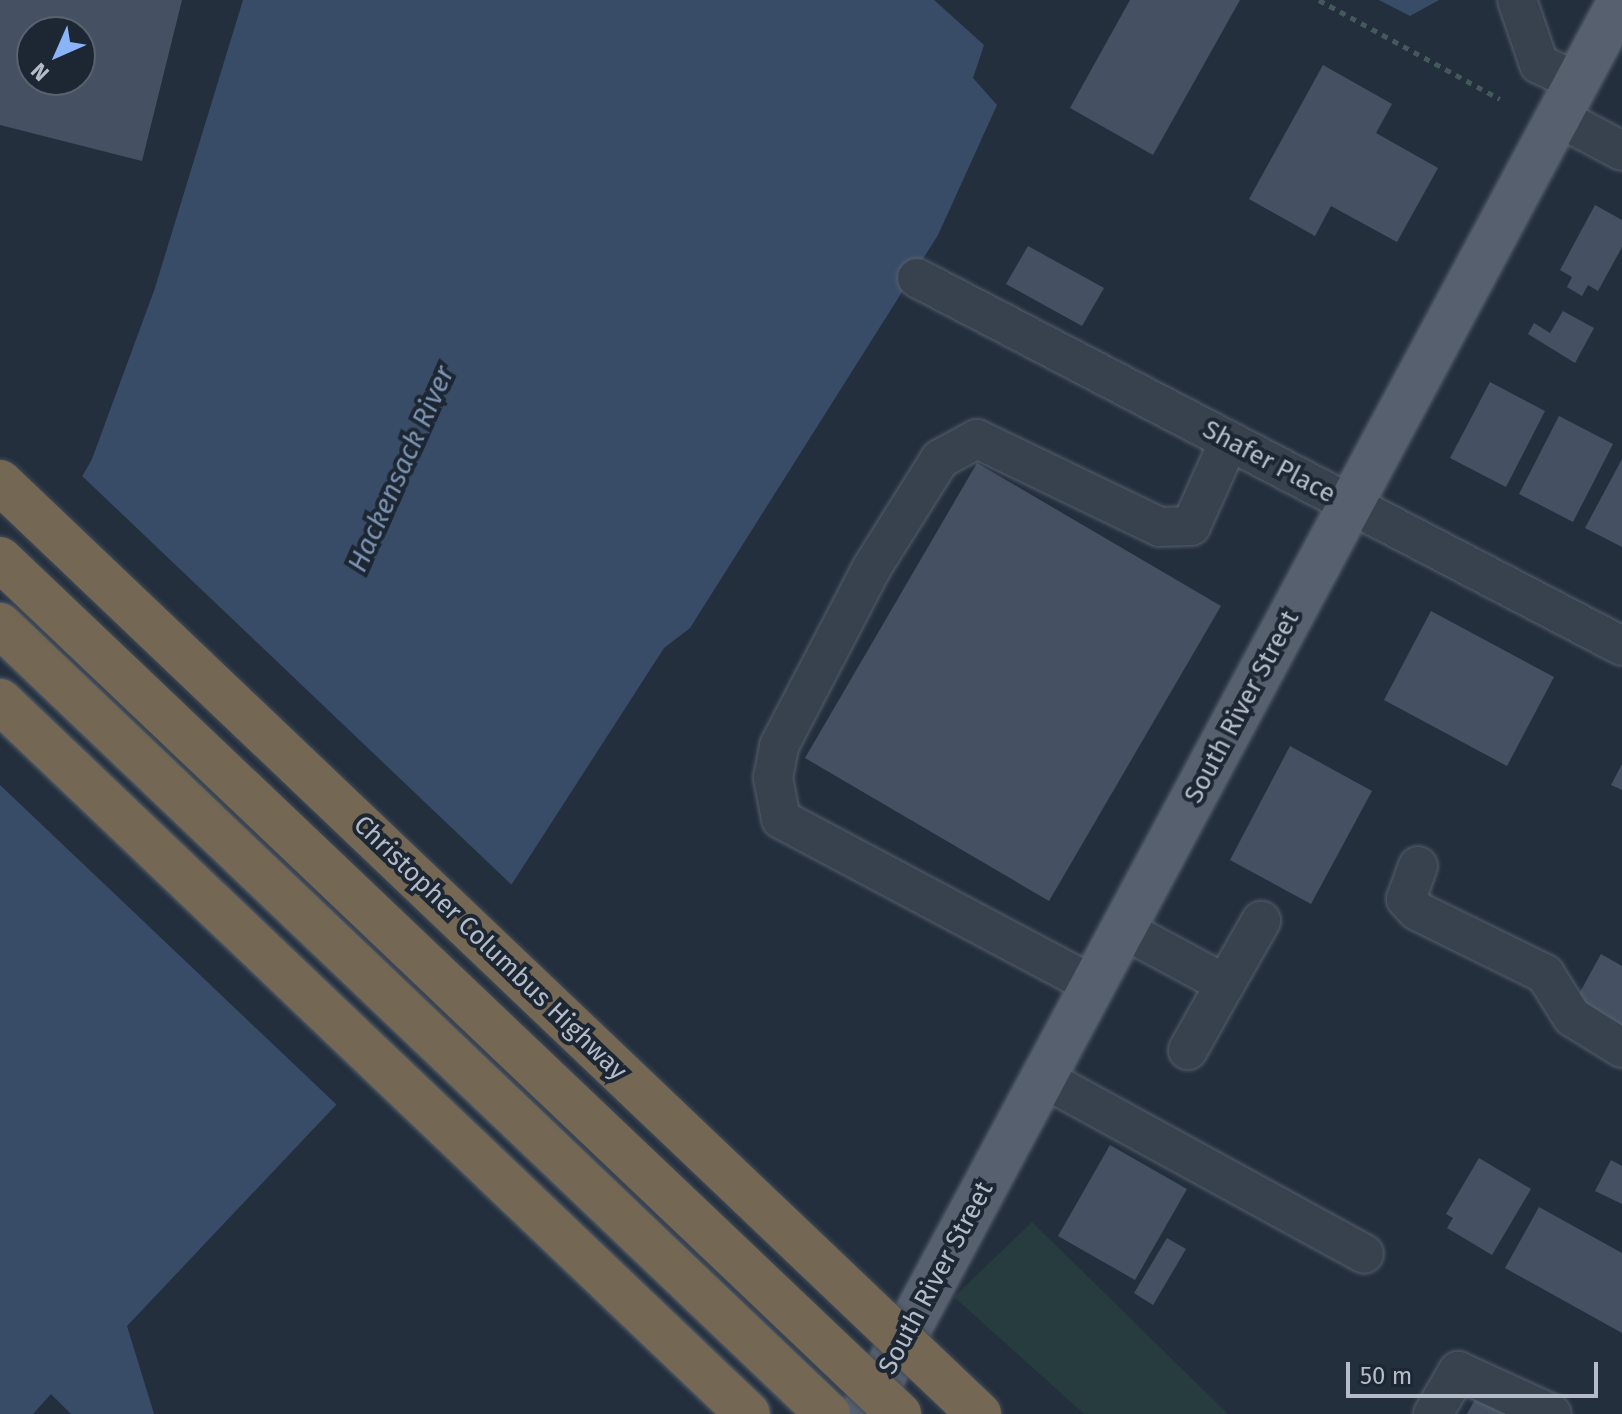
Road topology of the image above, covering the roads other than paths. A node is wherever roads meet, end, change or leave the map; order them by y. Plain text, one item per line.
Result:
1 (1517, 0) edge
2 (1621, 0) edge
3 (1568, 100) junction
4 (1622, 151) edge
5 (917, 278) dead end
6 (1229, 441) junction
7 (0, 482) edge
8 (1351, 505) junction
9 (0, 559) edge
10 (0, 625) edge
11 (1622, 646) edge
12 (0, 701) edge
13 (1418, 866) dead end
14 (1261, 921) dead end
15 (1123, 929) junction
16 (1225, 984) junction
17 (1093, 985) junction
18 (1622, 1048) edge
19 (1188, 1050) dead end
20 (1043, 1078) junction
21 (1364, 1254) dead end
22 (748, 1414) edge
23 (828, 1414) edge
24 (863, 1414) edge
25 (899, 1414) edge
26 (979, 1414) edge
27 (1433, 1414) edge
28 (1552, 1414) edge

1 - 3 street
2 - 3 main road, South River Street
3 - 4 street
3 - 8 main road, South River Street
5 - 6 street, Shafer Place
6 - 8 street, Shafer Place
6 - 17 street
7 - 26 highway, Christopher Columbus Highway, bridge
8 - 11 street, Shafer Place
8 - 15 main road, South River Street
9 - 25 highway, Christopher Columbus Highway, bridge
10 - 23 highway
12 - 22 highway
13 - 18 street
14 - 16 street
15 - 16 street
15 - 17 main road, South River Street
16 - 19 street
17 - 20 main road, South River Street
20 - 21 street
20 - 24 main road, South River Street
27 - 28 street

